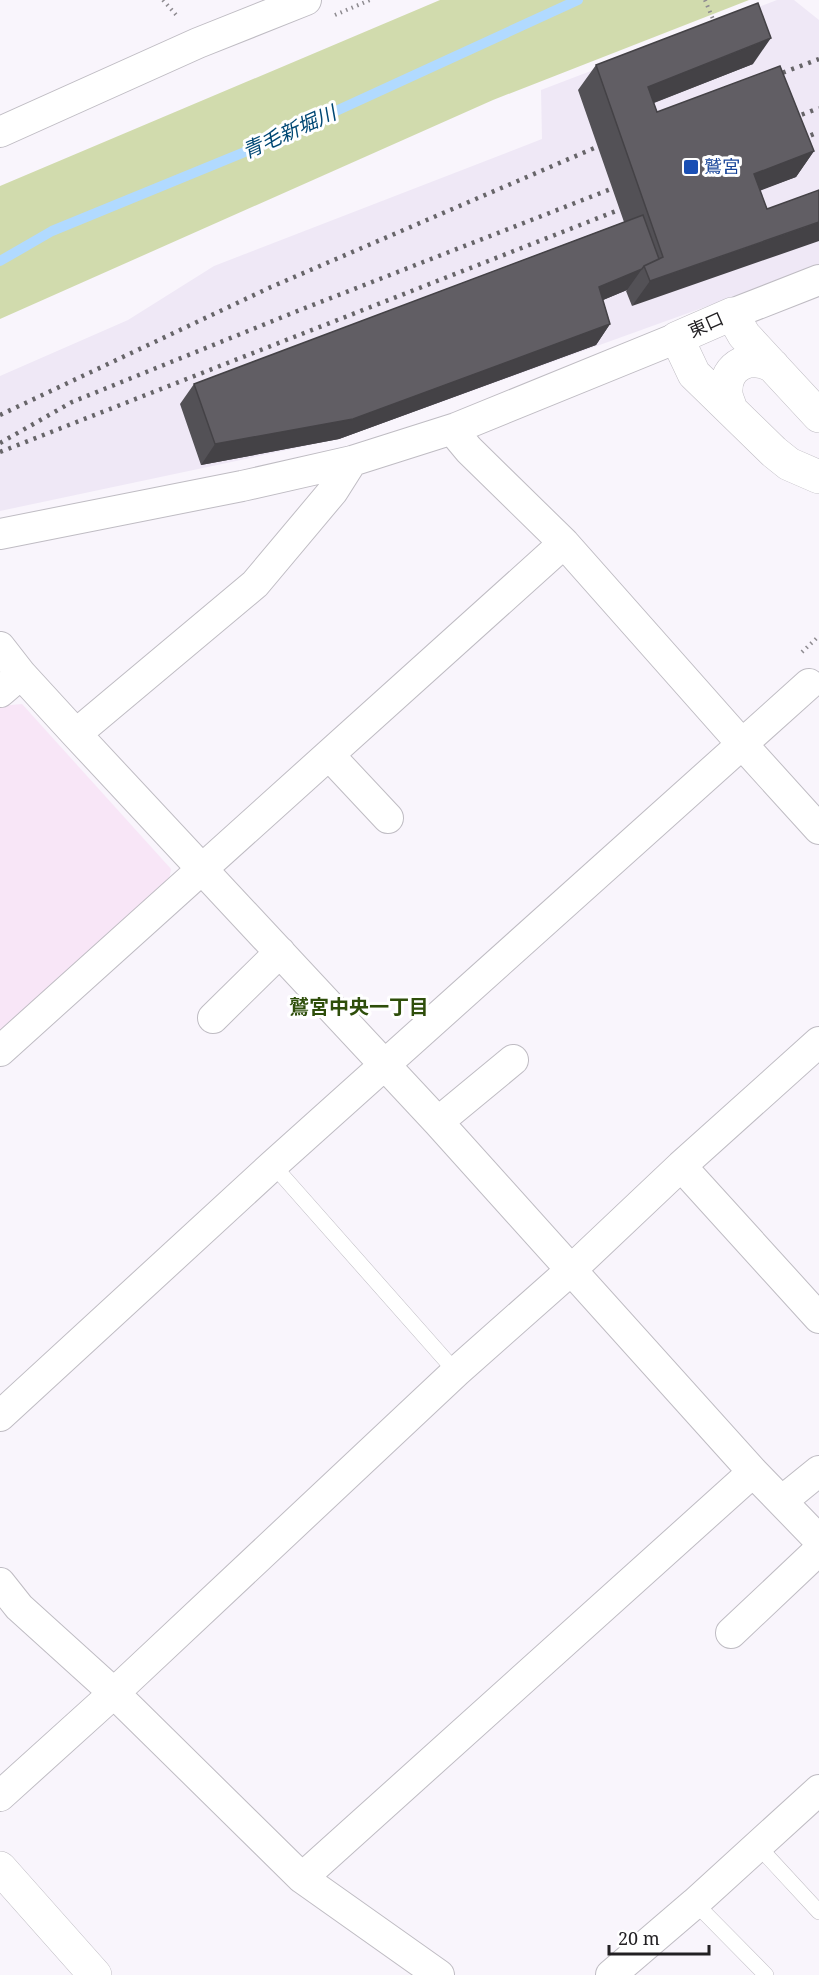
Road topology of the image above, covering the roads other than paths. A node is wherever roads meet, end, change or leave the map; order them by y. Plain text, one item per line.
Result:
1 (306, 0) edge
2 (0, 132) edge
3 (819, 280) edge
4 (732, 314) junction
5 (677, 338) junction
6 (773, 366) junction
7 (731, 410) junction
8 (819, 416) edge
9 (456, 428) junction
10 (352, 461) junction
11 (819, 477) edge
12 (0, 534) edge
13 (564, 543) junction
14 (0, 647) edge
15 (11, 683) edge
16 (809, 684) dead end
17 (76, 734) junction
18 (742, 744) junction
19 (329, 755) junction
20 (388, 818) dead end
21 (819, 829) edge
22 (202, 869) junction
23 (280, 952) junction
24 (213, 1018) dead end
25 (819, 1042) edge
26 (0, 1051) edge
27 (513, 1060) dead end
28 (386, 1066) junction
29 (438, 1122) junction
30 (273, 1165) junction
31 (681, 1166) junction
32 (570, 1271) junction
33 (819, 1318) edge
34 (456, 1372) junction
35 (0, 1416) edge
36 (819, 1471) edge
37 (753, 1472) junction
38 (782, 1501) junction
39 (819, 1540) edge
40 (819, 1550) edge
41 (0, 1583) edge
42 (731, 1633) dead end
43 (114, 1694) junction
44 (819, 1790) edge
45 (0, 1796) edge
46 (758, 1846) junction
47 (0, 1868) edge
48 (302, 1878) junction
49 (695, 1903) junction
50 (819, 1912) edge
51 (94, 1975) edge
52 (439, 1975) edge
53 (611, 1975) edge
54 (766, 1975) edge

1 - 2 street
3 - 4 street
4 - 5 street, 東口
4 - 6 street, 東口
5 - 7 street, 東口
5 - 9 street
6 - 7 street
6 - 8 street, 東口
7 - 11 street, 東口
9 - 10 street
9 - 13 street
10 - 12 street
10 - 17 street
13 - 18 street
13 - 19 street
14 - 15 street
15 - 17 street
16 - 18 street
17 - 22 street
18 - 21 street
18 - 28 street
19 - 20 street
19 - 22 street
22 - 23 street
22 - 26 street
23 - 24 street
23 - 28 street
25 - 31 street
27 - 29 street
28 - 29 street
28 - 30 street
29 - 32 street
30 - 34 lane
30 - 35 street
31 - 32 street
31 - 33 street
32 - 34 street
32 - 37 street
34 - 43 street
36 - 38 street
37 - 38 street
37 - 48 street
38 - 39 street
40 - 42 street
41 - 43 street
43 - 45 street
43 - 48 street
44 - 46 street
46 - 49 street
46 - 50 lane
47 - 51 street
48 - 52 street
49 - 53 street
49 - 54 lane

